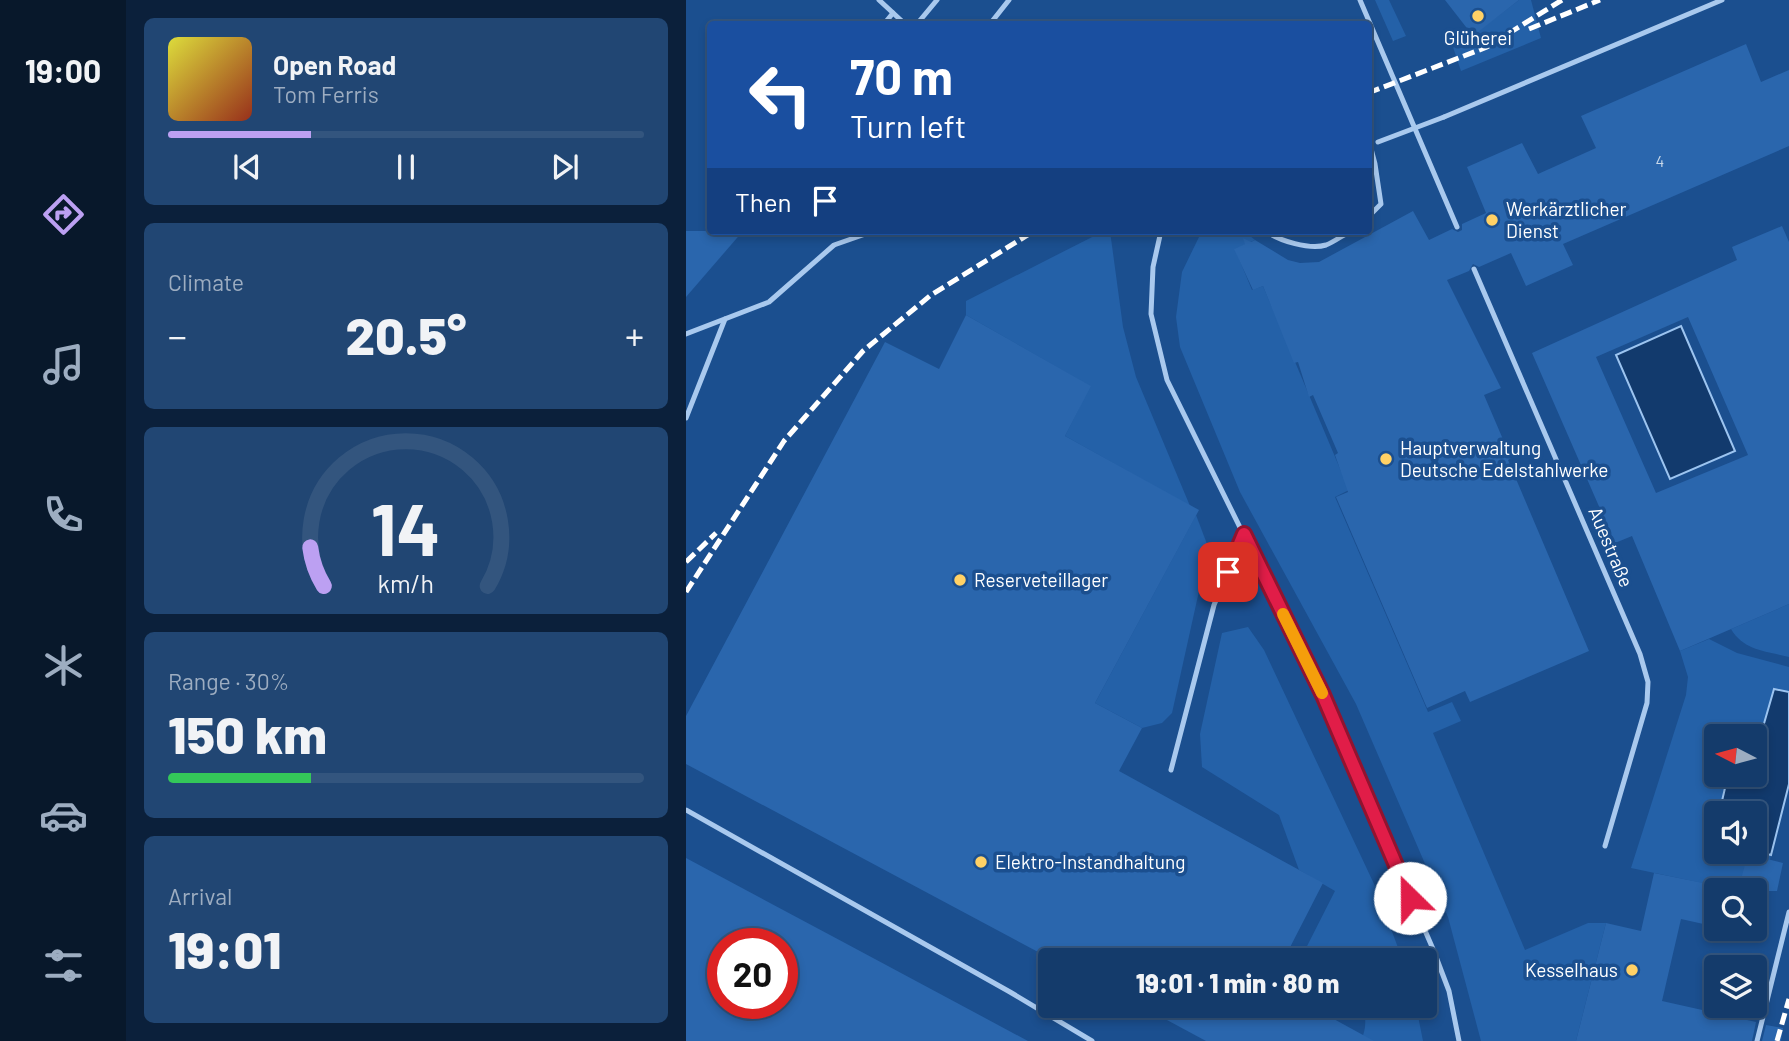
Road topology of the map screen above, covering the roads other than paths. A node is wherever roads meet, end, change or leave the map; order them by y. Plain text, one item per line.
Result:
1 (879, 0) edge
2 (937, 0) edge
3 (1009, 0) edge
4 (1360, 0) edge
5 (1722, 0) edge
6 (893, 13) junction
7 (886, 21) edge
8 (902, 21) edge
9 (920, 21) edge
10 (992, 21) edge
11 (1369, 21) edge
12 (1372, 28) edge
13 (1372, 144) edge
14 (1372, 154) edge
15 (1372, 213) edge
16 (1457, 227) dead end
17 (863, 235) edge
18 (1160, 235) edge
19 (1271, 235) edge
20 (1344, 235) edge
21 (1474, 269) dead end
22 (725, 319) junction
23 (686, 334) edge
24 (686, 418) edge
25 (1244, 534) junction
26 (1171, 769) dead end
27 (686, 810) edge
28 (1605, 846) dead end
29 (1789, 912) edge
30 (1092, 1041) edge
31 (1459, 1041) edge
32 (1757, 1041) edge

1 - 6 lane
2 - 9 lane
3 - 10 lane
4 - 11 lane
5 - 13 lane, bridge
6 - 7 lane
6 - 8 lane
12 - 16 lane
14 - 15 lane
17 - 22 lane
18 - 25 lane
19 - 20 lane
21 - 28 lane, Auestraße
22 - 23 lane
22 - 24 lane
25 - 26 lane
25 - 31 lane
27 - 30 lane
29 - 32 lane

